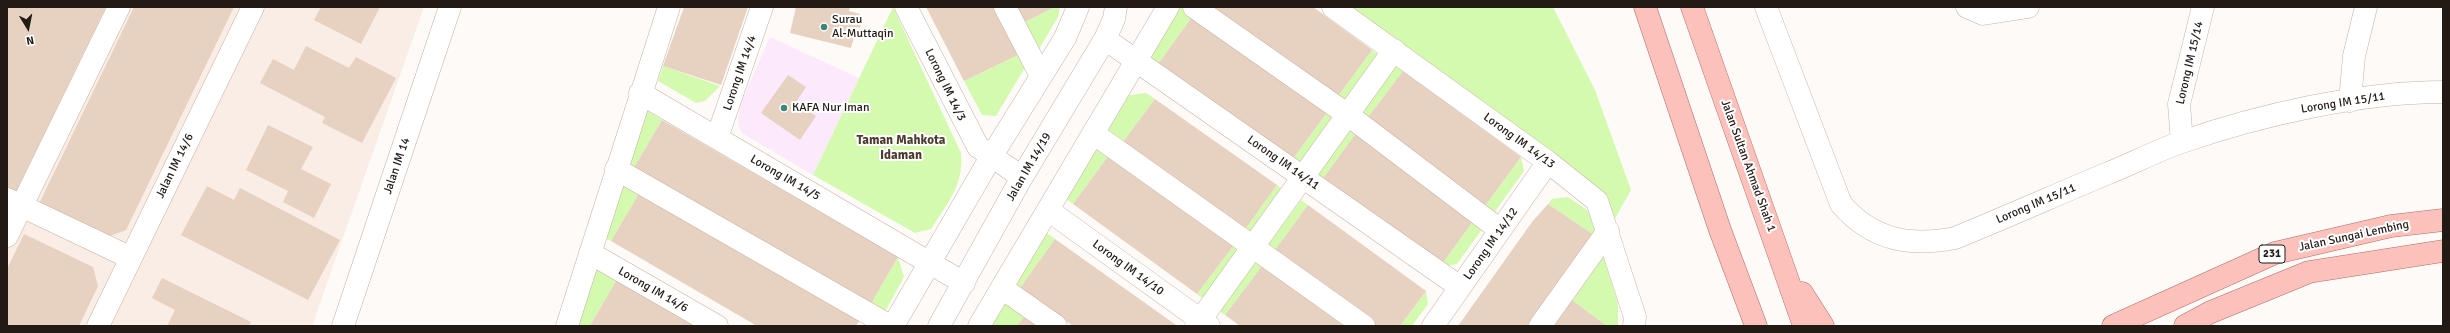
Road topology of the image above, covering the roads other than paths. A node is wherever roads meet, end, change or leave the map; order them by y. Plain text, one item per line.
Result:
1 (119, 7) edge
2 (253, 7) edge
3 (450, 7) edge
4 (669, 7) edge
5 (762, 7) edge
6 (906, 7) edge
7 (1005, 7) edge
8 (1078, 7) edge
9 (1116, 7) edge
10 (1168, 7) edge
11 (1194, 7) edge
12 (1333, 7) edge
13 (1645, 7) edge
14 (1692, 7) edge
15 (1766, 7) edge
16 (1966, 7) edge
17 (2028, 7) edge
18 (2203, 7) edge
19 (2366, 7) edge
20 (1105, 39) junction
21 (1394, 50) junction
22 (1136, 61) junction
23 (1041, 76) junction
24 (2443, 92) edge
25 (640, 93) junction
26 (2350, 101) junction
27 (1348, 115) junction
28 (1093, 133) junction
29 (717, 138) junction
30 (2182, 142) junction
31 (991, 157) junction
32 (1548, 162) junction
33 (616, 169) junction
34 (1022, 177) junction
35 (1302, 177) junction
36 (14, 203) edge
37 (1048, 210) junction
38 (2443, 220) edge
39 (1771, 229) junction
40 (1500, 230) junction
41 (1608, 231) junction
42 (7, 236) edge
43 (1252, 246) junction
44 (2443, 251) edge
45 (590, 253) junction
46 (131, 258) junction
47 (930, 262) junction
48 (964, 283) junction
49 (1460, 287) junction
50 (1002, 288) junction
51 (1202, 324) edge
52 (98, 326) edge
53 (343, 326) edge
54 (567, 326) edge
55 (717, 326) edge
56 (892, 326) edge
57 (939, 326) edge
58 (979, 326) edge
59 (1056, 326) edge
60 (1364, 326) edge
61 (1433, 326) edge
62 (1540, 326) edge
63 (1634, 326) edge
64 (1756, 326) edge
65 (1804, 326) edge
66 (1823, 326) edge
67 (2114, 326) edge
68 (2185, 326) edge

1 - 36 street
2 - 46 street, Jalan IM 14/6
3 - 53 street, Jalan IM 14
4 - 25 street
5 - 29 street, Lorong IM 14/4
6 - 31 street, Lorong IM 14/3
7 - 23 street
8 - 23 street
9 - 20 street, Jalan IM 14/19
10 - 22 street
11 - 27 street
12 - 21 street, Lorong IM 14/13
13 - 64 main road
14 - 39 main road, Jalan Sultan Ahmad Shah 1
15 - 30 street, Lorong IM 15/11
16 - 17 street
18 - 30 street, Lorong IM 15/14
19 - 26 street
20 - 22 street, Lorong IM 14/11
20 - 34 street, Jalan IM 14/19
21 - 27 street
21 - 32 street, Lorong IM 14/13
22 - 28 street
22 - 35 street, Lorong IM 14/11
23 - 31 street
24 - 26 street, Lorong IM 15/11
25 - 29 street, Lorong IM 14/5
25 - 33 street
26 - 30 street, Lorong IM 15/11
27 - 35 street
27 - 40 street
28 - 37 street
28 - 43 street
29 - 47 street, Lorong IM 14/5
31 - 34 street, Lorong IM 14/3
31 - 47 street
32 - 40 street, Lorong IM 14/12
32 - 41 street, Lorong IM 14/13
33 - 45 street
33 - 56 street
34 - 48 street, Jalan IM 14/19
35 - 43 street
35 - 49 street, Lorong IM 14/11
36 - 42 street
36 - 46 street
37 - 50 street
37 - 51 street, Lorong IM 14/10
38 - 67 main road, Jalan Sungai Lembing / 231
39 - 65 main road, Jalan Sultan Ahmad Shah 1
39 - 66 main road
40 - 49 street, Lorong IM 14/12
41 - 62 street
41 - 63 street, Lorong IM 14/13
43 - 51 street
43 - 60 street
44 - 68 main road, 231
45 - 54 street
45 - 55 street, Lorong IM 14/6
46 - 52 street, Jalan IM 14/6
47 - 48 street, Lorong IM 14/5
47 - 56 street
48 - 57 street, Jalan IM 14/19
49 - 61 street, Lorong IM 14/12
50 - 58 street
50 - 59 street

